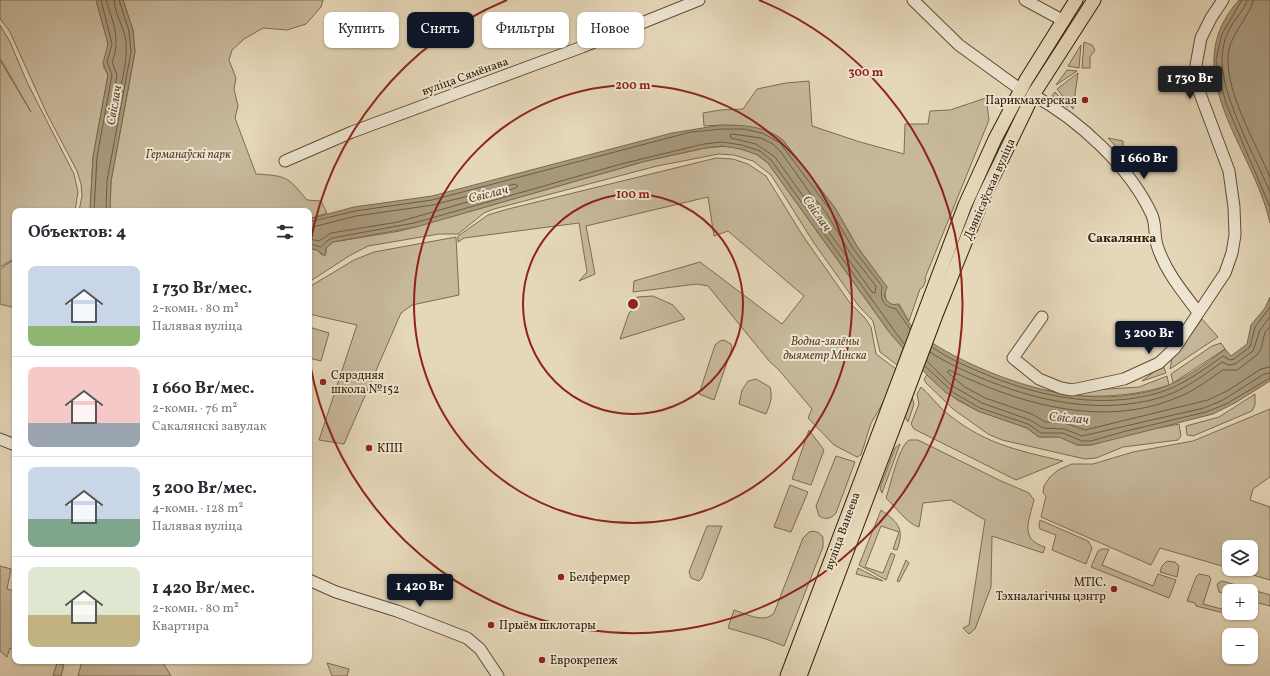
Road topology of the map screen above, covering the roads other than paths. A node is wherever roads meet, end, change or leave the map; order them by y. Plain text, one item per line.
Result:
1 (699, 0) edge
2 (913, 0) edge
3 (1025, 0) edge
4 (1076, 0) edge
5 (1094, 0) edge
6 (1224, 0) edge
7 (1066, 17) junction
8 (1074, 32) junction
9 (1021, 90) junction
10 (1034, 95) junction
11 (285, 161) dead end
12 (1198, 312) junction
13 (931, 313) junction
14 (1042, 317) dead end
15 (902, 387) joint
16 (0, 439) edge
17 (12, 443) edge
18 (846, 538) junction
19 (312, 581) edge
20 (498, 676) edge
21 (787, 676) edge
22 (800, 676) edge

1 - 11 street, вуліца Сямёнава
2 - 9 street
3 - 7 street
4 - 7 main road, Дзянісаўская вуліца
5 - 8 main road, Дзянісаўская вуліца
6 - 12 street
7 - 8 main road
7 - 9 main road, Дзянісаўская вуліца
8 - 10 main road, Дзянісаўская вуліца
9 - 13 main road, Дзянісаўская вуліца
10 - 12 street
10 - 13 main road, Дзянісаўская вуліца
12 - 14 street
13 - 15 main road, Дзянісаўская вуліца
15 - 18 main road, вуліца Ванеева
16 - 17 street
18 - 21 main road, вуліца Ванеева
18 - 22 main road, вуліца Ванеева
19 - 20 street

